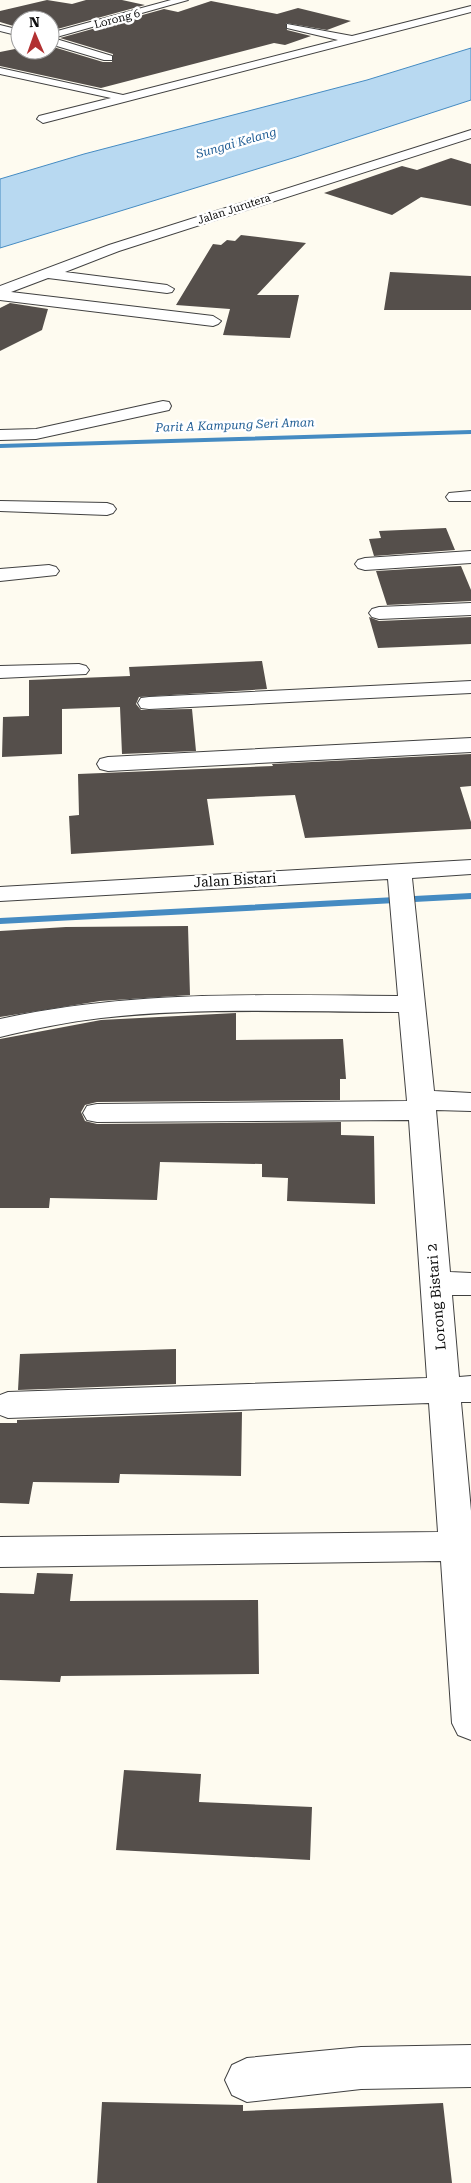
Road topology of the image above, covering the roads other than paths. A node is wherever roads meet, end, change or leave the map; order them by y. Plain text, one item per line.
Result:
1 (184, 0) edge
2 (471, 9) edge
3 (292, 26) dead end
4 (60, 33) edge
5 (353, 40) junction
6 (60, 44) edge
7 (108, 58) dead end
8 (0, 72) edge
9 (127, 98) junction
10 (43, 119) dead end
11 (471, 134) edge
12 (190, 224) junction
13 (203, 234) dead end
14 (114, 248) junction
15 (149, 252) dead end
16 (43, 274) junction
17 (166, 289) dead end
18 (0, 290) edge
19 (0, 295) edge
20 (213, 321) dead end
21 (163, 406) dead end
22 (0, 435) edge
23 (0, 506) edge
24 (107, 509) dead end
25 (471, 557) edge
26 (365, 564) dead end
27 (50, 571) dead end
28 (0, 575) edge
29 (471, 594) edge
30 (471, 609) edge
31 (79, 670) dead end
32 (0, 672) edge
33 (471, 687) edge
34 (149, 703) dead end
35 (471, 745) edge
36 (108, 764) dead end
37 (471, 867) edge
38 (401, 889) junction
39 (0, 894) edge
40 (412, 1004) junction
41 (0, 1028) edge
42 (471, 1102) edge
43 (421, 1105) junction
44 (97, 1113) dead end
45 (435, 1283) junction
46 (471, 1284) edge
47 (458, 1389) edge
48 (8, 1405) dead end
49 (457, 1546) junction
50 (0, 1552) edge
51 (466, 1606) edge
52 (471, 1723) edge
53 (471, 2066) edge
54 (246, 2080) dead end

1 - 4 street, Lorong 6
2 - 5 street
3 - 5 street
5 - 9 street
6 - 7 street
8 - 9 street
9 - 10 street
11 - 12 street, Jalan Jurutera
12 - 13 street
12 - 14 street, Jalan Jurutera
14 - 15 street
14 - 16 street, Jalan Jurutera
16 - 17 street
16 - 18 street, Jalan Jurutera
19 - 20 street
21 - 22 street
23 - 24 street
25 - 26 street
27 - 28 street
29 - 30 street
31 - 32 street
33 - 34 street
35 - 36 street
37 - 38 street, Jalan Bistari
38 - 39 street, Jalan Bistari
38 - 40 street, Lorong Bistari 2
40 - 41 street
40 - 43 street, Lorong Bistari 2
42 - 43 street
43 - 44 street
43 - 45 street, Lorong Bistari 2
45 - 46 street
45 - 47 street, Lorong Bistari 2
47 - 48 street
47 - 49 street, Lorong Bistari 2
49 - 50 street
49 - 51 street, Lorong Bistari 2
51 - 52 street, Lorong Bistari 2
53 - 54 street

